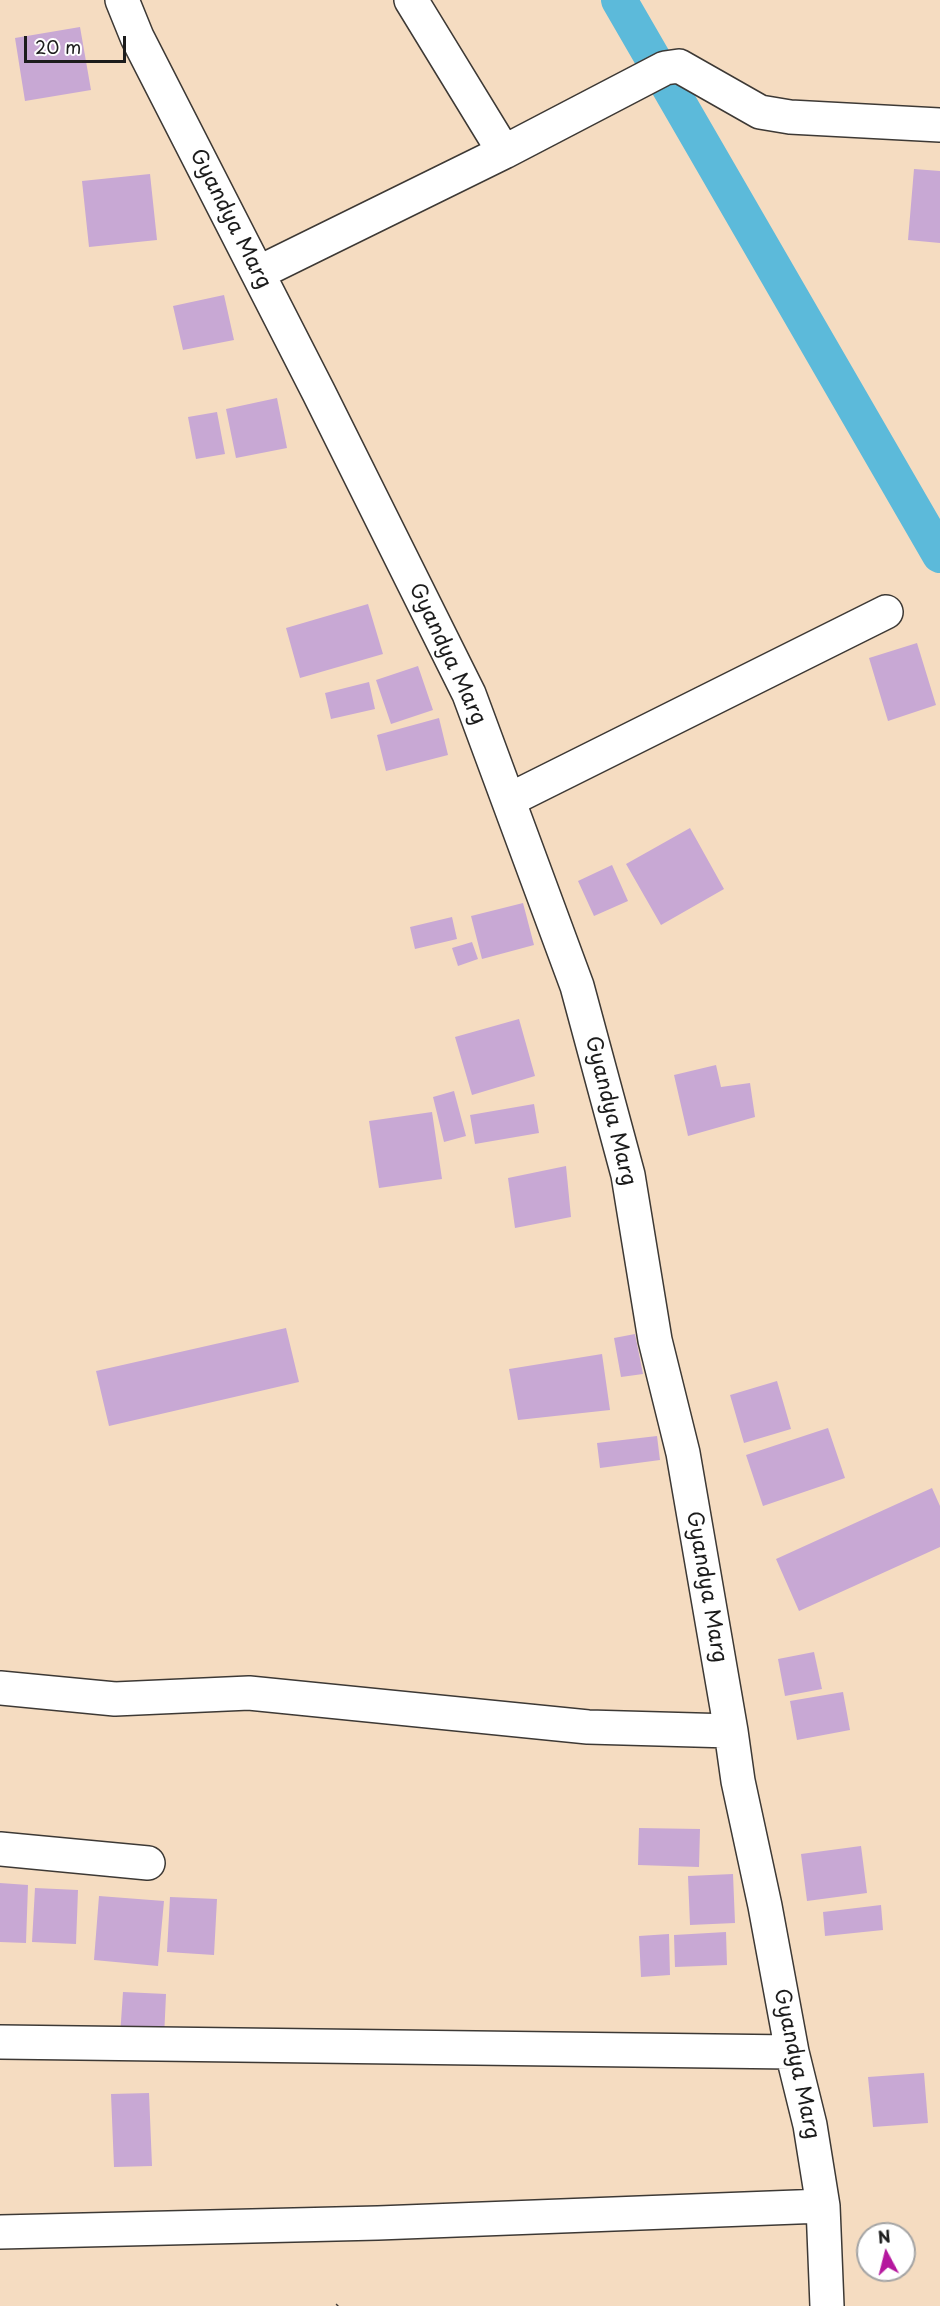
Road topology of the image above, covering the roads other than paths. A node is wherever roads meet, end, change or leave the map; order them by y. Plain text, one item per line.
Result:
1 (122, 0) edge
2 (411, 0) edge
3 (940, 125) edge
4 (504, 152) junction
5 (258, 273) junction
6 (886, 612) dead end
7 (510, 800) junction
8 (0, 1688) edge
9 (731, 1731) junction
10 (0, 1849) edge
11 (148, 1863) dead end
12 (0, 2042) edge
13 (792, 2052) junction
14 (823, 2206) junction
15 (0, 2232) edge
16 (827, 2306) edge

1 - 5 street, Gyandya Marg
2 - 4 street
3 - 4 street
4 - 5 street
5 - 7 street, Gyandya Marg
6 - 7 street
7 - 9 street, Gyandya Marg
8 - 9 street
9 - 13 street, Gyandya Marg
10 - 11 street
12 - 13 street
13 - 14 street, Gyandya Marg
14 - 15 street
14 - 16 street, Gyandya Marg

